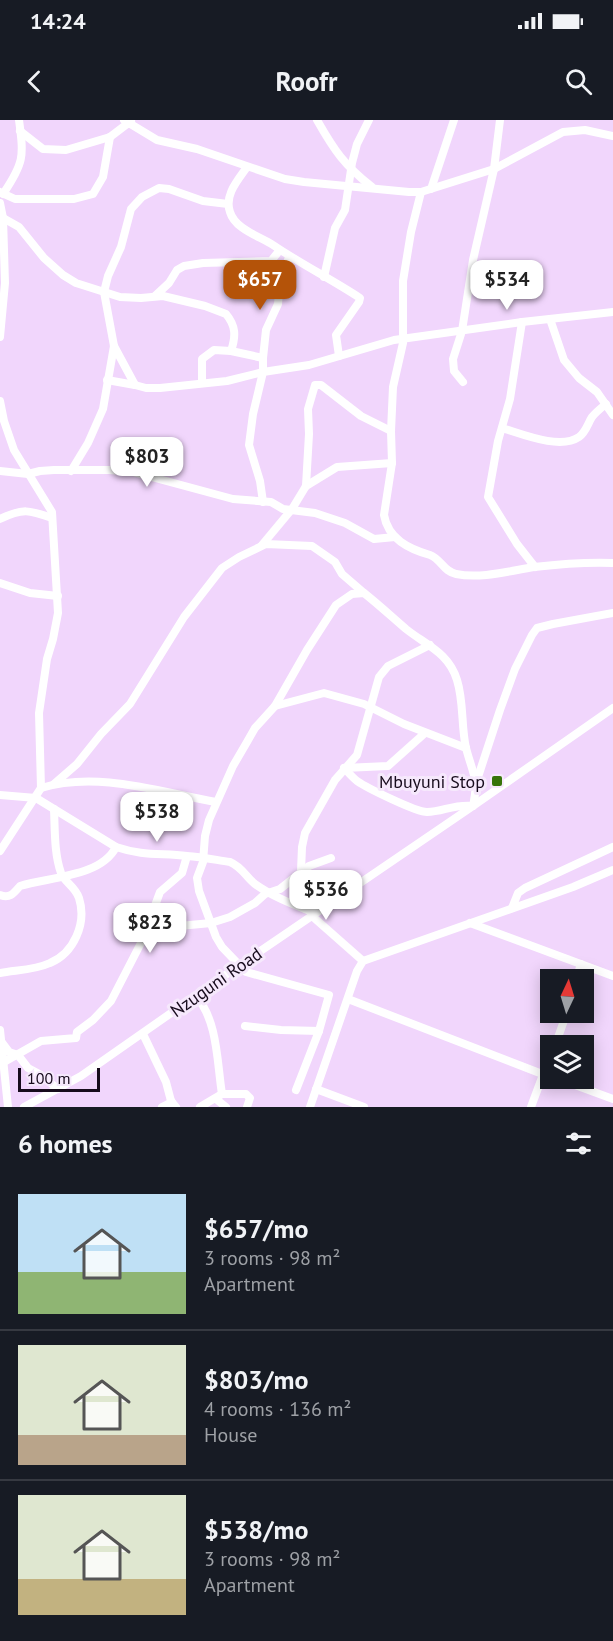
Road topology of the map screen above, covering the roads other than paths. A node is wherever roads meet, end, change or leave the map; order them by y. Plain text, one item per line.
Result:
1 (19, 120) edge
2 (317, 120) edge
3 (369, 120) edge
4 (454, 120) edge
5 (500, 120) edge
6 (129, 121) edge
7 (20, 131) junction
8 (613, 136) edge
9 (110, 137) junction
10 (247, 167) junction
11 (494, 169) junction
12 (351, 171) junction
13 (349, 186) junction
14 (373, 188) junction
15 (431, 189) junction
16 (421, 192) junction
17 (1, 193) edge
18 (0, 203) edge
19 (228, 204) junction
20 (3, 218) junction
21 (279, 251) junction
22 (289, 257) junction
23 (324, 277) junction
24 (2, 283) edge
25 (104, 292) junction
26 (155, 296) junction
27 (613, 312) edge
28 (550, 319) junction
29 (522, 322) junction
30 (462, 331) junction
31 (0, 337) edge
32 (403, 339) junction
33 (114, 346) junction
34 (231, 351) junction
35 (339, 356) junction
36 (262, 358) junction
37 (263, 372) junction
38 (107, 380) junction
39 (463, 381) dead end
40 (202, 383) junction
41 (135, 385) junction
42 (0, 401) edge
43 (606, 404) junction
44 (613, 415) edge
45 (2, 421) edge
46 (502, 428) junction
47 (391, 430) junction
48 (392, 463) junction
49 (0, 471) edge
50 (71, 471) junction
51 (28, 474) junction
52 (306, 486) junction
53 (263, 502) junction
54 (292, 509) junction
55 (52, 518) junction
56 (0, 519) edge
57 (395, 537) junction
58 (262, 545) junction
59 (613, 563) edge
60 (535, 567) junction
61 (0, 583) edge
62 (364, 593) junction
63 (58, 597) junction
64 (613, 613) edge
65 (430, 645) junction
66 (275, 705) junction
67 (372, 707) junction
68 (613, 708) edge
69 (425, 733) junction
70 (466, 748) junction
71 (344, 768) junction
72 (477, 781) junction
73 (54, 784) junction
74 (41, 788) junction
75 (0, 795) edge
76 (36, 798) junction
77 (216, 802) junction
78 (473, 806) junction
79 (54, 809) junction
80 (116, 847) junction
81 (613, 847) edge
82 (0, 851) edge
83 (188, 856) junction
84 (204, 858) junction
85 (331, 858) dead end
86 (301, 871) junction
87 (612, 872) edge
88 (62, 876) junction
89 (269, 892) junction
90 (0, 895) edge
91 (512, 908) junction
92 (314, 914) junction
93 (211, 923) junction
94 (470, 923) junction
95 (148, 929) junction
96 (363, 961) junction
97 (581, 964) junction
98 (240, 965) junction
99 (579, 969) edge
100 (0, 973) edge
101 (613, 976) edge
102 (196, 996) junction
103 (348, 999) junction
104 (245, 1026) dead end
105 (0, 1030) edge
106 (320, 1031) junction
107 (143, 1034) junction
108 (0, 1040) edge
109 (18, 1055) junction
110 (4, 1062) junction
111 (540, 1072) edge
112 (58, 1089) junction
113 (316, 1089) junction
114 (540, 1089) edge
115 (586, 1089) edge
116 (296, 1090) dead end
117 (219, 1097) junction
118 (613, 1099) edge
119 (174, 1105) edge
120 (8, 1107) edge
121 (24, 1107) edge
122 (162, 1107) edge
123 (200, 1107) edge
124 (226, 1107) edge
125 (247, 1107) edge
126 (310, 1107) edge
127 (364, 1107) edge
128 (531, 1107) edge

1 - 7 street
2 - 12 street
3 - 12 street
4 - 15 street
5 - 11 street
6 - 9 street
6 - 10 street
7 - 9 street
7 - 17 street
8 - 11 street
9 - 17 street
10 - 13 street
10 - 19 street
11 - 15 street
11 - 30 street
12 - 13 street
12 - 14 street
13 - 14 street
13 - 23 street
14 - 16 street
15 - 16 street
16 - 32 street
18 - 20 street
19 - 21 street
19 - 25 street
20 - 24 street
20 - 25 street
21 - 22 street
21 - 26 street
22 - 23 street
22 - 36 street
23 - 35 street
24 - 31 street
25 - 26 street
25 - 33 street
26 - 34 street
27 - 28 street
28 - 29 street
28 - 43 street
29 - 30 street
29 - 46 street
30 - 32 street
30 - 39 street
32 - 35 street
32 - 47 street
33 - 38 street
33 - 41 street
34 - 36 street
34 - 40 street
35 - 37 street
36 - 37 street
37 - 40 street
37 - 53 street
38 - 41 street
38 - 50 street
40 - 41 street
42 - 45 street
43 - 44 street
43 - 46 street
45 - 51 street
46 - 60 street
47 - 48 street
47 - 52 street
48 - 52 street
48 - 57 street
49 - 51 street
50 - 51 street
50 - 53 street
51 - 55 street
52 - 54 street
53 - 54 street
54 - 57 street
54 - 58 street
55 - 56 street
55 - 63 street
57 - 60 street
58 - 62 street
58 - 73 street
59 - 60 street
61 - 63 street
62 - 65 street
62 - 66 street
63 - 74 street
64 - 72 street
65 - 67 street
65 - 70 street
66 - 67 street
66 - 77 street
67 - 69 street
67 - 71 street
68 - 78 street, Nzuguni Road
69 - 70 street
69 - 71 street
70 - 72 street
71 - 78 street
71 - 86 street
72 - 78 street
73 - 74 street
73 - 77 street
74 - 76 street
75 - 76 street
76 - 79 street
76 - 82 street
77 - 84 street
78 - 92 street, Nzuguni Road
79 - 80 street
79 - 88 street
80 - 83 street
80 - 88 street
81 - 91 street
83 - 84 street
83 - 95 street
84 - 89 street
84 - 93 street
85 - 86 street
86 - 89 street
87 - 91 street
88 - 90 street
88 - 100 street
89 - 92 street
89 - 93 street
91 - 94 street
92 - 96 street
92 - 98 street, Nzuguni Road
93 - 95 street
93 - 98 street
94 - 96 street
94 - 97 street
95 - 109 street
96 - 103 street
97 - 99 street
97 - 101 street
98 - 102 street, Nzuguni Road
98 - 106 street
102 - 107 street, Nzuguni Road
102 - 117 street
103 - 111 street
103 - 113 street
104 - 106 street
105 - 108 street
106 - 116 street
107 - 112 street, Nzuguni Road
107 - 119 street
108 - 109 street
108 - 110 street
109 - 110 street
109 - 112 street
110 - 120 street
112 - 121 street, Nzuguni Road
113 - 126 street
113 - 127 street
114 - 128 street
115 - 118 street
117 - 123 street
117 - 124 street
117 - 125 street
119 - 122 street

